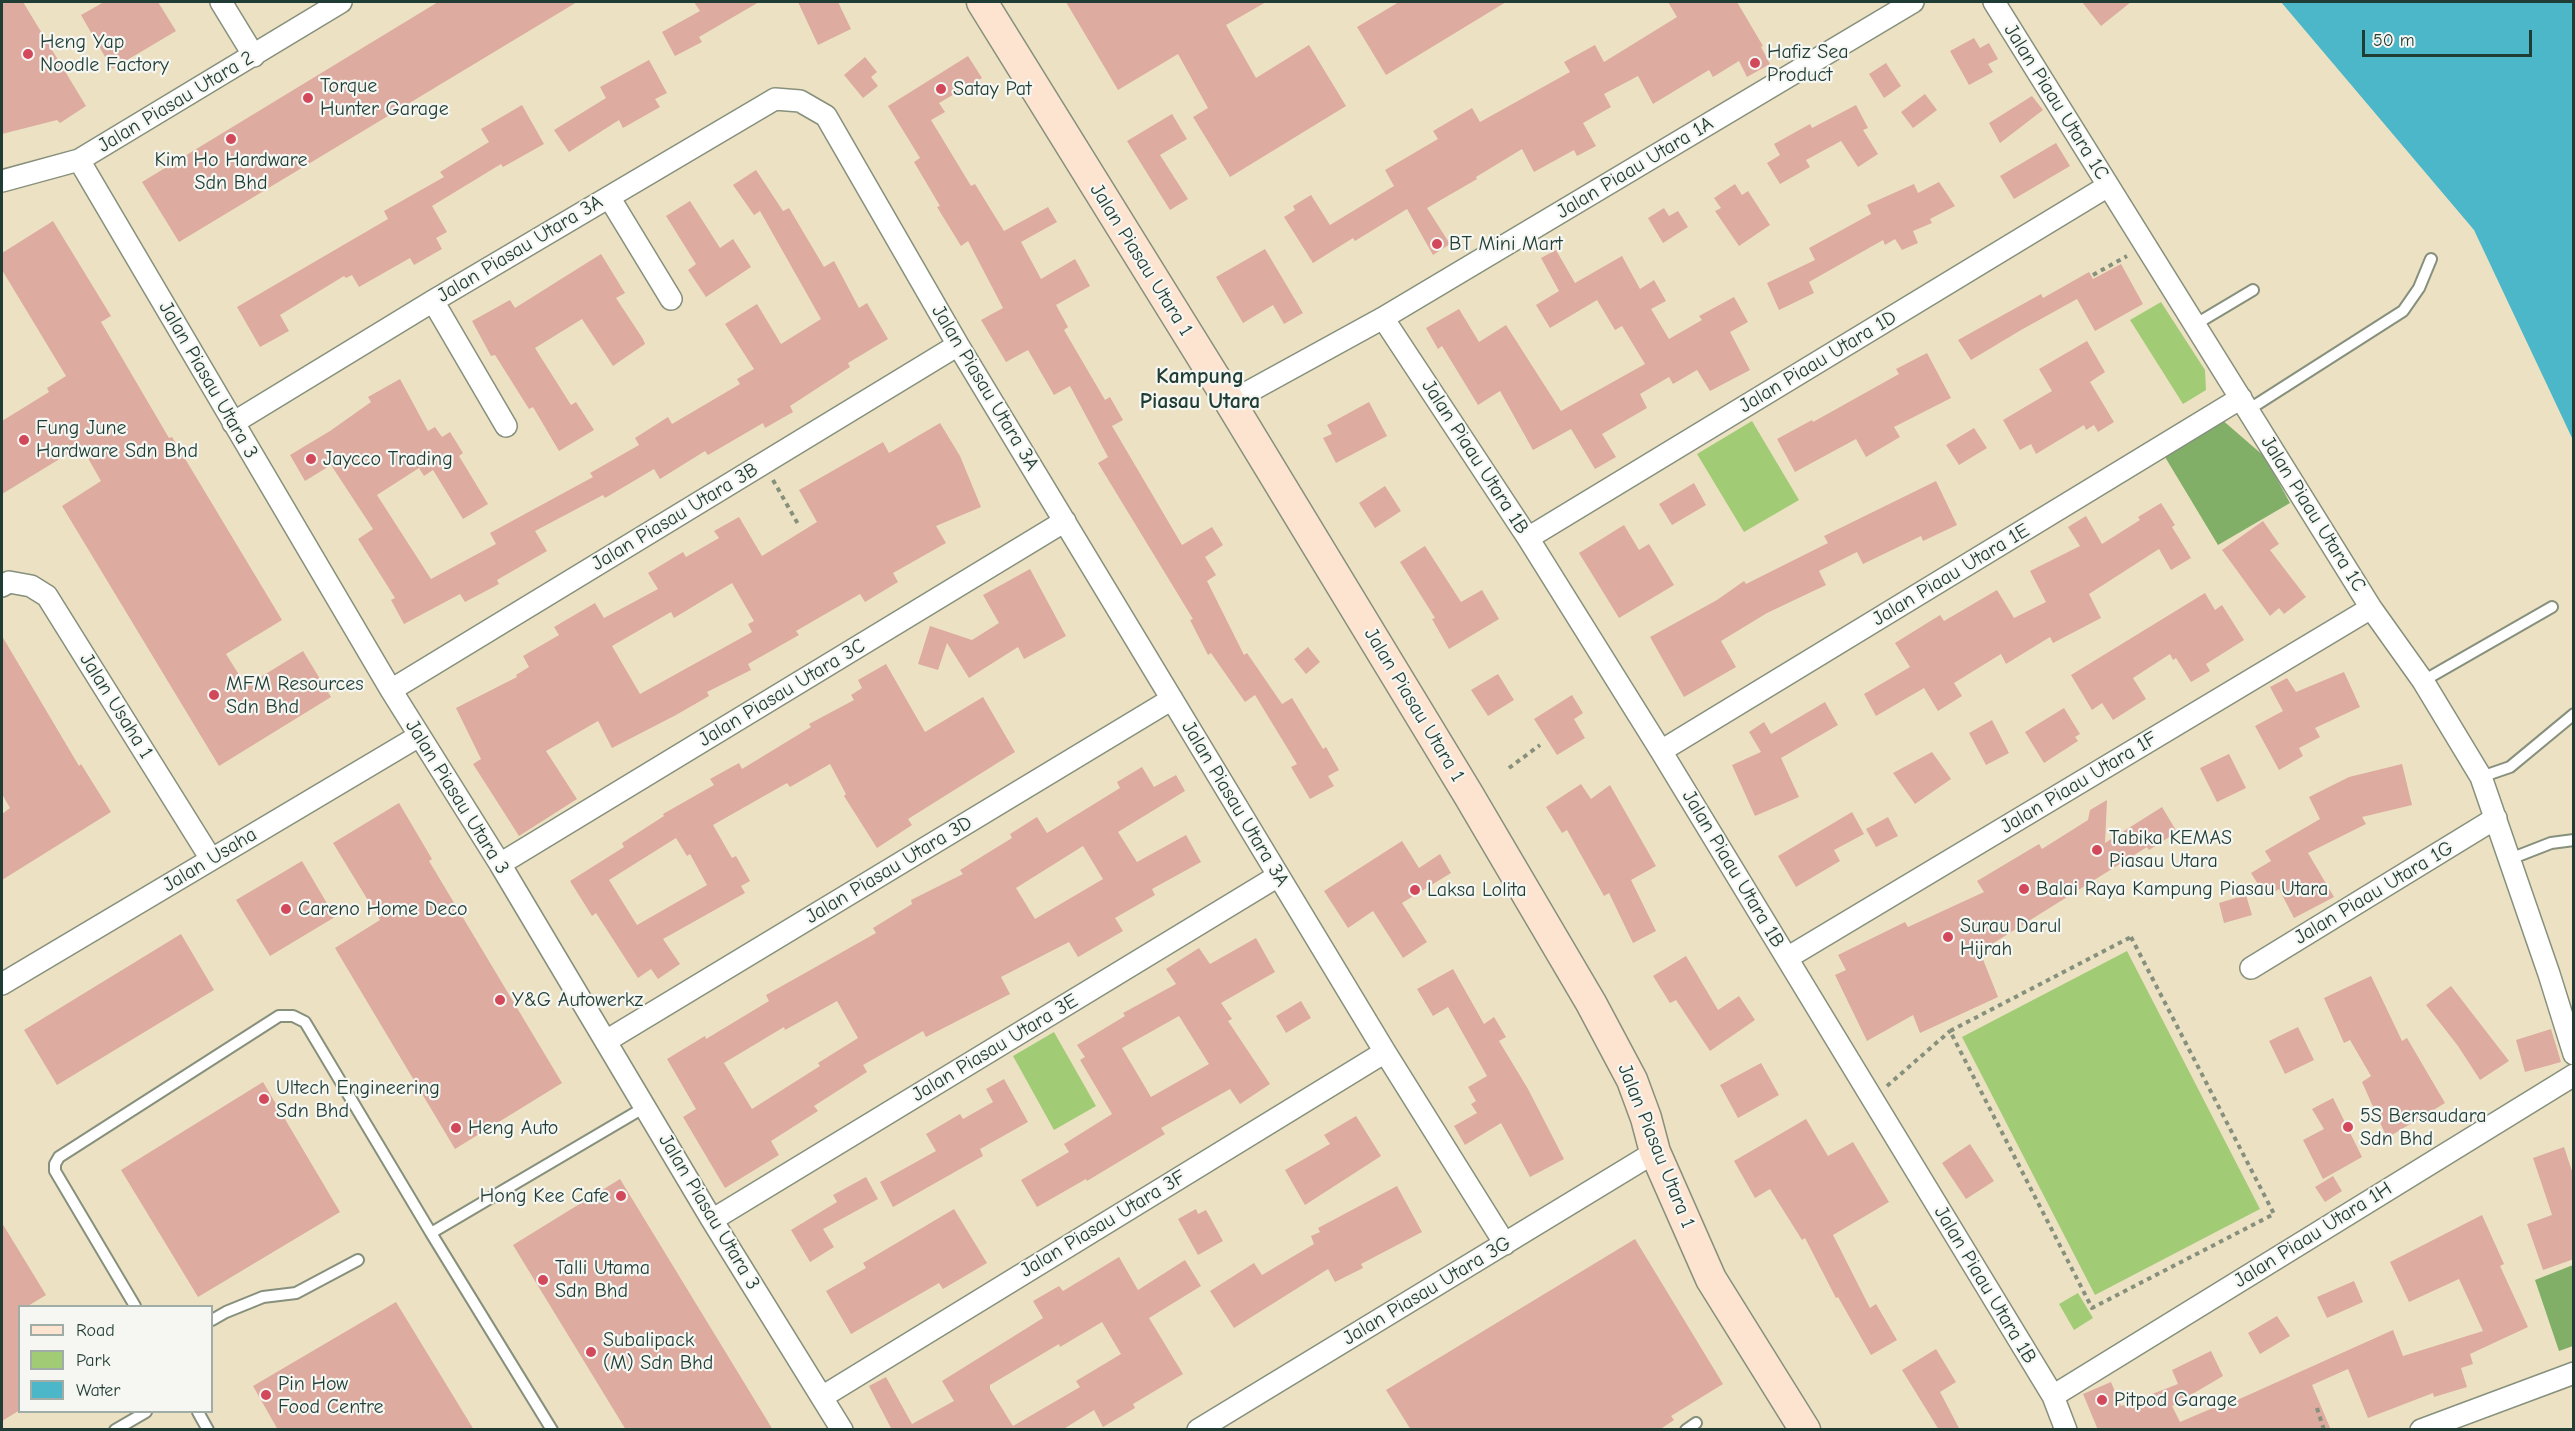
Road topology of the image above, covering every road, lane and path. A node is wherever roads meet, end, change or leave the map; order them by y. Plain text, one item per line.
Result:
1 (221, 2) edge
2 (341, 2) edge
3 (982, 2) edge
4 (1913, 2) edge
5 (1994, 2) edge
6 (254, 56) junction
7 (79, 160) junction
8 (2, 181) edge
9 (2108, 186) junction
10 (609, 197) junction
11 (2146, 245) junction
12 (2431, 259) dead end
13 (2093, 275) dead end
14 (2253, 290) dead end
15 (671, 299) dead end
16 (433, 301) junction
17 (1383, 318) junction
18 (2196, 324) junction
19 (958, 345) junction
20 (1230, 402) junction
21 (2245, 404) junction
22 (233, 423) junction
23 (506, 426) dead end
24 (764, 463) junction
25 (1065, 521) junction
26 (798, 524) dead end
27 (1528, 538) junction
28 (2, 586) edge
29 (2552, 607) dead end
30 (2371, 608) junction
31 (2423, 681) junction
32 (391, 690) junction
33 (1172, 699) junction
34 (2574, 714) edge
35 (419, 736) junction
36 (1540, 745) dead end
37 (1661, 751) junction
38 (1509, 768) dead end
39 (2481, 777) junction
40 (2496, 818) junction
41 (2574, 840) edge
42 (211, 859) junction
43 (2510, 859) junction
44 (500, 864) junction
45 (1278, 876) junction
46 (1787, 958) junction
47 (2251, 968) dead end
48 (2, 984) edge
49 (1950, 1031) junction
50 (606, 1041) junction
51 (1385, 1052) junction
52 (2574, 1054) edge
53 (2574, 1075) edge
54 (1871, 1099) junction
55 (645, 1107) junction
56 (1655, 1152) junction
57 (712, 1220) junction
58 (431, 1233) junction
59 (1505, 1244) junction
60 (358, 1260) dead end
61 (134, 1305) edge
62 (213, 1319) edge
63 (2574, 1373) edge
64 (2053, 1396) junction
65 (822, 1397) junction
66 (2317, 1408) dead end
67 (144, 1413) edge
68 (199, 1413) edge
69 (115, 1430) edge
70 (208, 1430) edge
71 (552, 1430) edge
72 (842, 1430) edge
73 (1198, 1430) edge
74 (1805, 1430) edge
75 (2066, 1430) edge
76 (2324, 1430) edge
77 (2421, 1430) edge

1 - 6 street
2 - 6 street, Jalan Piasau Utara 2
3 - 20 street, Jalan Piasau Utara 1
4 - 17 street, Jalan Piaau Utara 1A
5 - 9 street, Jalan Piaau Utara 1C
6 - 7 street, Jalan Piasau Utara 2
7 - 8 street, Jalan Piasau Utara 2
7 - 22 street, Jalan Piasau Utara 3
9 - 11 street, Jalan Piaau Utara 1C
9 - 27 street, Jalan Piaau Utara 1D
10 - 15 street
10 - 16 street, Jalan Piasau Utara 3A
10 - 19 street, Jalan Piasau Utara 3A
11 - 13 path
11 - 18 street, Jalan Piaau Utara 1C
12 - 21 lane
14 - 18 lane
16 - 22 street, Jalan Piasau Utara 3A
16 - 23 street
17 - 20 street, Jalan Piaau Utara 1A
17 - 27 street, Jalan Piaau Utara 1B
18 - 21 street, Jalan Piaau Utara 1C
19 - 24 street, Jalan Piasau Utara 3B
19 - 25 street, Jalan Piasau Utara 3A
20 - 56 street, Jalan Piasau Utara 1
21 - 30 street, Jalan Piaau Utara 1C
21 - 37 street, Jalan Piaau Utara 1E
22 - 32 street, Jalan Piasau Utara 3
24 - 26 path
24 - 32 street, Jalan Piasau Utara 3B
25 - 33 street, Jalan Piasau Utara 3A
25 - 44 street, Jalan Piasau Utara 3C
27 - 37 street, Jalan Piaau Utara 1B
28 - 42 street, Jalan Usaha 1
29 - 31 lane
30 - 31 street, Jalan Piaau Utara 1C
30 - 46 street, Jalan Piaau Utara 1F
31 - 39 street, Jalan Piaau Utara 1C
32 - 35 street, Jalan Piasau Utara 3
33 - 45 street, Jalan Piasau Utara 3A
33 - 50 street, Jalan Piasau Utara 3D
34 - 39 lane
35 - 42 street, Jalan Usaha
35 - 44 street, Jalan Piasau Utara 3
36 - 38 path
37 - 46 street, Jalan Piaau Utara 1B
39 - 40 street, Jalan Piaau Utara 1C
40 - 43 street, Jalan Piaau Utara 1C
40 - 47 street, Jalan Piaau Utara 1G
41 - 43 lane
42 - 48 street, Jalan Usaha
43 - 52 street, Jalan Piaau Utara 1C
44 - 50 street, Jalan Piasau Utara 3
45 - 51 street, Jalan Piasau Utara 3A
45 - 57 street, Jalan Piasau Utara 3E
46 - 54 street, Jalan Piaau Utara 1B
49 - 49 path
49 - 54 path
50 - 55 street, Jalan Piasau Utara 3
51 - 59 street, Jalan Piasau Utara 3A
51 - 65 street, Jalan Piasau Utara 3F
53 - 64 street, Jalan Piaau Utara 1H
54 - 64 street, Jalan Piaau Utara 1B
55 - 57 street, Jalan Piasau Utara 3
55 - 58 lane
56 - 59 street, Jalan Piasau Utara 3G
56 - 74 street, Jalan Piasau Utara 1
57 - 65 street, Jalan Piasau Utara 3
58 - 61 lane
58 - 71 lane
59 - 73 street, Jalan Piasau Utara 3G
60 - 62 lane
63 - 77 street
64 - 75 street, Jalan Piaau Utara 1B
65 - 72 street, Jalan Piasau Utara 3
66 - 76 path
67 - 69 lane
68 - 70 lane

